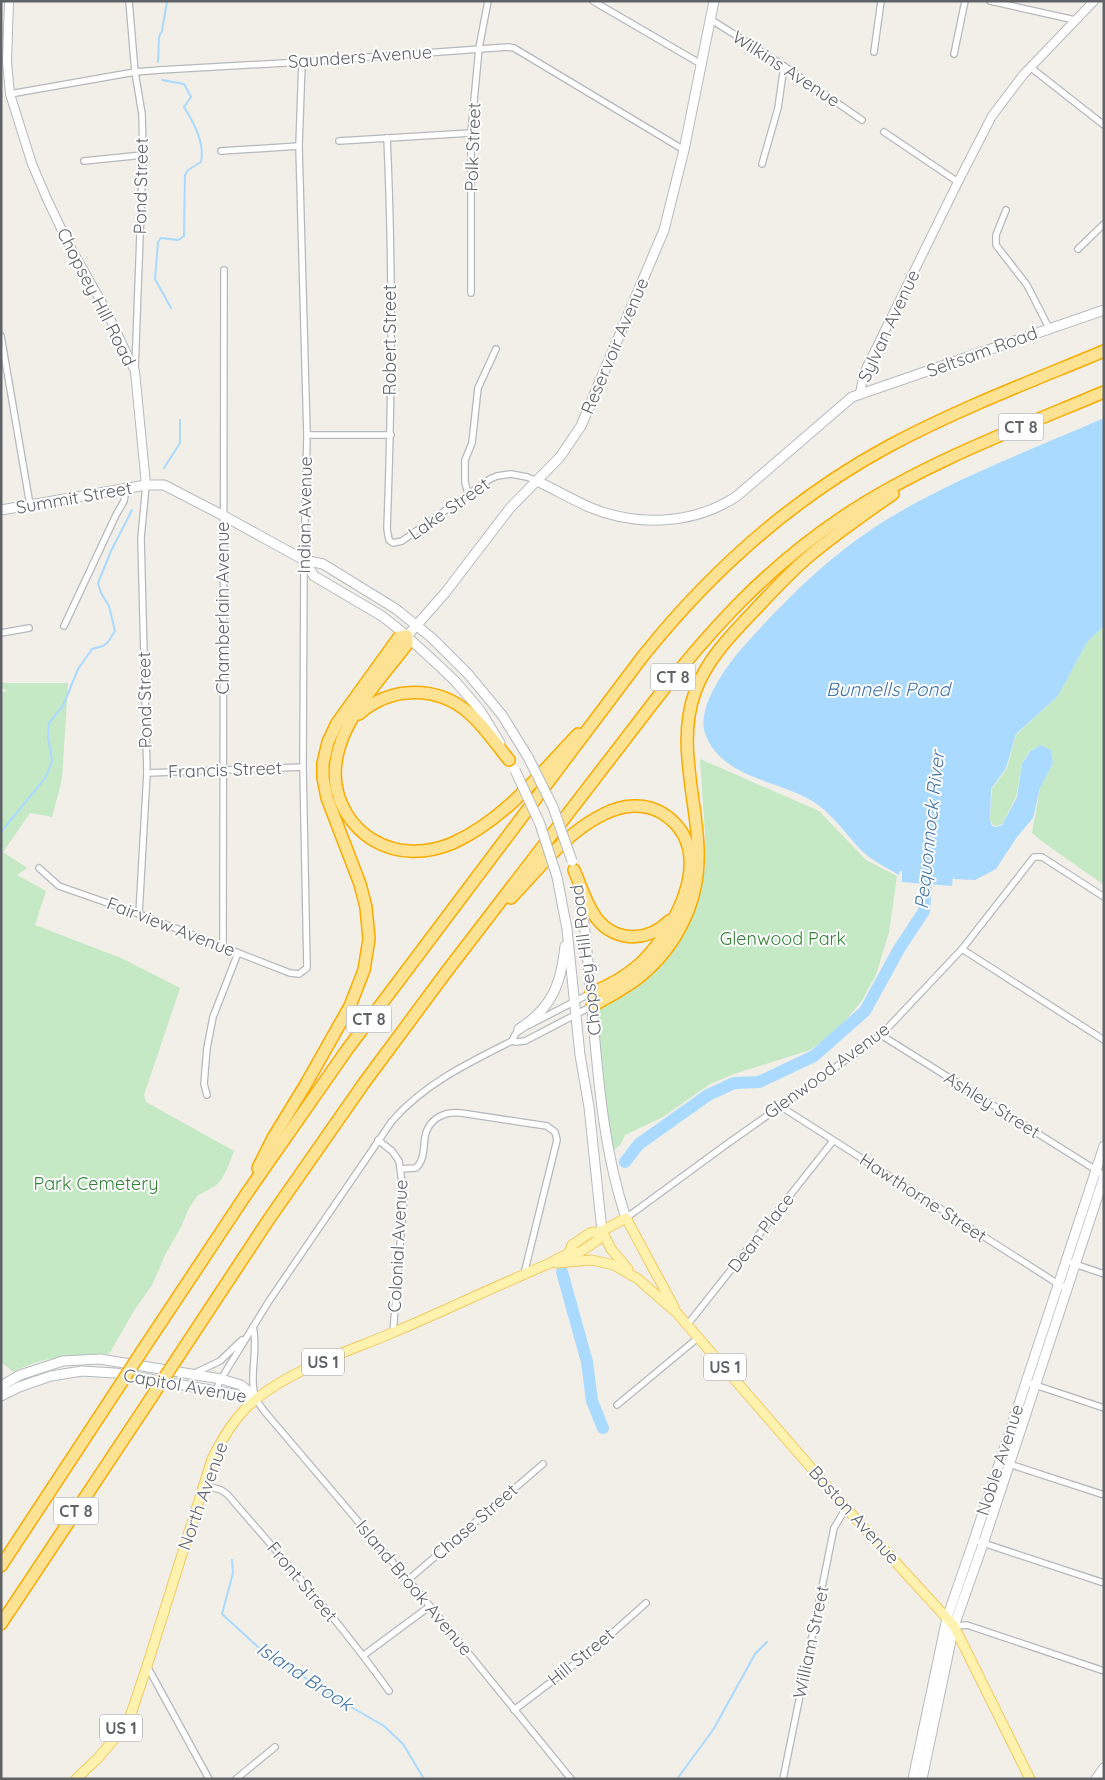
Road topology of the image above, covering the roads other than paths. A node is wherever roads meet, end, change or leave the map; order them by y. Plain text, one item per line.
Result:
1 (9, 1) edge
2 (129, 1) edge
3 (488, 1) edge
4 (593, 1) edge
5 (714, 1) edge
6 (881, 1) edge
7 (965, 1) edge
8 (990, 1) edge
9 (1094, 1) edge
10 (710, 19) junction
11 (1075, 20) junction
12 (479, 48) junction
13 (874, 52) dead end
14 (954, 54) dead end
15 (4, 58) edge
16 (302, 62) junction
17 (701, 64) junction
18 (784, 66) junction
19 (1030, 67) junction
20 (135, 72) junction
21 (10, 94) junction
22 (862, 120) dead end
23 (1104, 124) edge
24 (884, 132) dead end
25 (471, 133) junction
26 (387, 138) junction
27 (339, 141) dead end
28 (299, 146) junction
29 (684, 150) junction
30 (221, 151) dead end
31 (143, 155) junction
32 (84, 161) dead end
33 (762, 164) dead end
34 (958, 182) junction
35 (1006, 210) dead end
36 (1104, 224) edge
37 (1078, 249) dead end
38 (224, 270) dead end
39 (471, 294) dead end
40 (1104, 310) edge
41 (1050, 328) junction
42 (1, 336) edge
43 (496, 349) dead end
44 (1104, 351) edge
45 (135, 371) junction
46 (1104, 392) edge
47 (860, 393) junction
48 (307, 435) junction
49 (391, 435) junction
50 (938, 464) junction
51 (537, 481) junction
52 (146, 485) junction
53 (126, 489) junction
54 (468, 494) junction
55 (30, 505) junction
56 (1, 510) edge
57 (224, 516) junction
58 (391, 542) joint
59 (304, 560) junction
60 (418, 625) junction
61 (64, 626) dead end
62 (29, 628) dead end
63 (1, 632) edge
64 (407, 636) junction
65 (611, 698) junction
66 (341, 740) junction
67 (512, 765) junction
68 (303, 767) junction
69 (222, 770) junction
70 (147, 774) junction
71 (573, 866) junction
72 (39, 868) dead end
73 (1104, 897) edge
74 (682, 901) junction
75 (138, 914) junction
76 (567, 929) junction
77 (222, 947) junction
78 (464, 949) junction
79 (962, 949) junction
80 (238, 952) junction
81 (307, 968) joint
82 (591, 993) junction
83 (575, 1001) junction
84 (592, 1006) junction
85 (576, 1015) junction
86 (519, 1030) junction
87 (881, 1035) junction
88 (1104, 1040) edge
89 (512, 1041) junction
90 (207, 1095) dead end
91 (780, 1106) junction
92 (378, 1140) junction
93 (833, 1140) junction
94 (1104, 1146) edge
95 (402, 1169) junction
96 (1095, 1170) junction
97 (1104, 1176) edge
98 (247, 1193) junction
99 (626, 1218) junction
100 (602, 1231) junction
101 (1070, 1262) junction
102 (548, 1264) junction
103 (524, 1274) junction
104 (1104, 1274) edge
105 (638, 1279) junction
106 (1058, 1284) junction
107 (1067, 1288) junction
108 (676, 1312) junction
109 (688, 1324) junction
110 (253, 1327) junction
111 (393, 1333) junction
112 (699, 1337) junction
113 (192, 1374) junction
114 (221, 1379) junction
115 (1026, 1382) junction
116 (1035, 1385) junction
117 (1, 1386) edge
118 (216, 1392) junction
119 (1, 1396) edge
120 (256, 1398) junction
121 (617, 1405) dead end
122 (1104, 1408) edge
123 (1004, 1462) junction
124 (543, 1464) dead end
125 (204, 1485) junction
126 (1104, 1495) edge
127 (846, 1508) junction
128 (974, 1540) junction
129 (983, 1544) junction
130 (1, 1566) edge
131 (408, 1580) junction
132 (1104, 1583) edge
133 (646, 1603) dead end
134 (430, 1606) junction
135 (946, 1618) junction
136 (1, 1624) edge
137 (954, 1626) junction
138 (364, 1655) junction
139 (147, 1666) junction
140 (1104, 1670) edge
141 (389, 1692) dead end
142 (514, 1710) junction
143 (275, 1747) dead end
144 (1104, 1768) edge
145 (76, 1779) edge
146 (209, 1779) edge
147 (236, 1779) edge
148 (572, 1779) edge
149 (783, 1779) edge
150 (913, 1779) edge
151 (922, 1779) edge
152 (1030, 1779) edge
153 (1096, 1779) edge

1 - 15 street, Chopsey Hill Road
2 - 20 street, Pond Street
3 - 12 street, Polk Street
4 - 17 street
5 - 10 main road, Reservoir Avenue
6 - 13 street
7 - 14 street
8 - 11 street
9 - 11 street, Sylvan Avenue
10 - 17 main road, Reservoir Avenue
10 - 18 street, Wilkins Avenue
11 - 19 street, Sylvan Avenue
12 - 16 street, Saunders Avenue
12 - 25 street, Polk Street
12 - 29 street, Saunders Avenue
15 - 21 street, Chopsey Hill Road
16 - 20 street, Saunders Avenue
16 - 28 street, Indian Avenue
17 - 29 main road, Reservoir Avenue
18 - 22 street, Wilkins Avenue
18 - 33 street
19 - 23 street
19 - 34 street, Sylvan Avenue
20 - 21 street, Saunders Avenue
20 - 31 street, Pond Street
21 - 45 street, Chopsey Hill Road
24 - 34 street
25 - 26 street
25 - 39 street, Polk Street
26 - 27 street
26 - 49 street, Robert Street
28 - 30 street
28 - 48 street, Indian Avenue
29 - 51 main road, Reservoir Avenue
31 - 32 street
31 - 45 street, Pond Street
34 - 47 street, Sylvan Avenue
35 - 41 street
36 - 37 street
38 - 57 street, Chamberlain Avenue
40 - 41 main road, Seltsam Road
41 - 47 main road, Seltsam Road
42 - 55 street
43 - 54 street
44 - 65 highway, CT 8
45 - 52 street, Chopsey Hill Road
46 - 50 highway, CT 8
47 - 51 main road, Sylvan Avenue
48 - 49 street
48 - 59 street, Indian Avenue
49 - 58 street, Robert Street
50 - 78 highway, CT 8
50 - 84 highway
51 - 54 street, Lake Street
51 - 60 main road, Reservoir Avenue
52 - 53 main road, Summit Street
52 - 57 main road, Chopsey Hill Road
52 - 70 street, Pond Street
53 - 55 main road, Summit Street
53 - 61 street
54 - 58 street, Lake Street
55 - 56 main road, Summit Street
57 - 59 main road, Chopsey Hill Road
57 - 69 street, Chamberlain Avenue
59 - 60 main road, Chopsey Hill Road
59 - 64 main road, Chopsey Hill Road
59 - 68 street, Indian Avenue
60 - 64 main road, Reservoir Avenue
60 - 71 main road, Chopsey Hill Road, bridge
62 - 63 street
64 - 66 highway
64 - 67 main road, Chopsey Hill Road
64 - 98 highway
65 - 66 highway
65 - 98 highway, CT 8
66 - 67 highway
67 - 76 main road, Chopsey Hill Road, bridge
68 - 69 street, Francis Street
68 - 81 street, Indian Avenue
69 - 70 street, Francis Street
69 - 77 street, Chamberlain Avenue
70 - 75 street, Pond Street
71 - 74 highway
71 - 82 main road, Chopsey Hill Road
72 - 75 street, Fairview Avenue
73 - 79 street, Glenwood Avenue
74 - 78 highway
74 - 82 highway
75 - 77 street, Fairview Avenue
76 - 83 main road, Chopsey Hill Road
76 - 86 main road
77 - 80 street, Fairview Avenue
78 - 136 highway, CT 8, bridge
79 - 87 street, Glenwood Avenue
79 - 88 street
80 - 81 street, Fairview Avenue
80 - 90 street
82 - 83 street
82 - 84 main road, Chopsey Hill Road
83 - 85 main road, Chopsey Hill Road
83 - 86 street
84 - 85 street
84 - 99 main road, Chopsey Hill Road
85 - 89 street
85 - 100 main road, Chopsey Hill Road
86 - 89 street
87 - 91 street, Glenwood Avenue
87 - 96 street, Ashley Street
89 - 92 street
91 - 93 street, Hawthorne Street
91 - 99 street, Glenwood Avenue
92 - 95 street, Colonial Avenue
92 - 110 street
93 - 106 street, Hawthorne Street
93 - 109 street, Dean Place
94 - 96 main road, Noble Avenue
95 - 103 street
95 - 111 street, Colonial Avenue
96 - 97 street, Ashley Street
96 - 101 main road, Noble Avenue
97 - 101 main road, Noble Avenue
98 - 130 highway, CT 8, bridge
99 - 100 main road, Glenwood Avenue / US 1
99 - 108 main road, Chopsey Hill Road / US 1
100 - 102 main road, Glenwood Avenue / US 1
100 - 105 main road, Chopsey Hill Road
101 - 104 street
101 - 106 main road, Noble Avenue
101 - 107 main road, Noble Avenue
102 - 103 main road, North Avenue / US 1
102 - 105 main road, US 1
103 - 111 main road, North Avenue / US 1
105 - 108 main road, Boston Avenue / US 1
106 - 107 street, Hawthorne Street
106 - 115 main road, Noble Avenue
107 - 116 main road, Noble Avenue
108 - 109 main road, Boston Avenue / US 1
109 - 112 main road, Boston Avenue / US 1
110 - 113 street
110 - 114 street
110 - 120 street
111 - 120 main road, North Avenue / US 1
112 - 121 street
112 - 127 main road, Boston Avenue / US 1
113 - 114 main road, Capitol Avenue
113 - 117 main road, Capitol Avenue
114 - 118 street
114 - 120 main road, Capitol Avenue
115 - 116 street
115 - 123 main road, Noble Avenue
116 - 122 street
116 - 123 main road, Noble Avenue
118 - 119 main road, Capitol Avenue
118 - 120 main road, Capitol Avenue
120 - 125 main road, North Avenue / US 1
120 - 131 street, Island Brook Avenue
123 - 126 street
123 - 128 main road, Noble Avenue
123 - 129 main road, Noble Avenue
124 - 131 street, Chase Street
125 - 138 street, Front Street
125 - 139 main road, North Avenue / US 1
127 - 135 main road, Boston Avenue / US 1
127 - 149 street, William Street
128 - 129 street
128 - 135 main road, Noble Avenue
129 - 132 street
129 - 137 main road, Noble Avenue
131 - 134 street, Island Brook Avenue
133 - 142 street, Hill Street
134 - 138 street
134 - 142 street, Island Brook Avenue
135 - 137 main road, Boston Avenue / US 1
135 - 150 main road, Noble Avenue
137 - 140 street
137 - 151 main road, Noble Avenue
137 - 152 main road, Boston Avenue / US 1
138 - 141 street, Front Street
139 - 145 main road, North Avenue / US 1
139 - 146 street
142 - 148 street, Island Brook Avenue
143 - 147 street
144 - 153 main road

